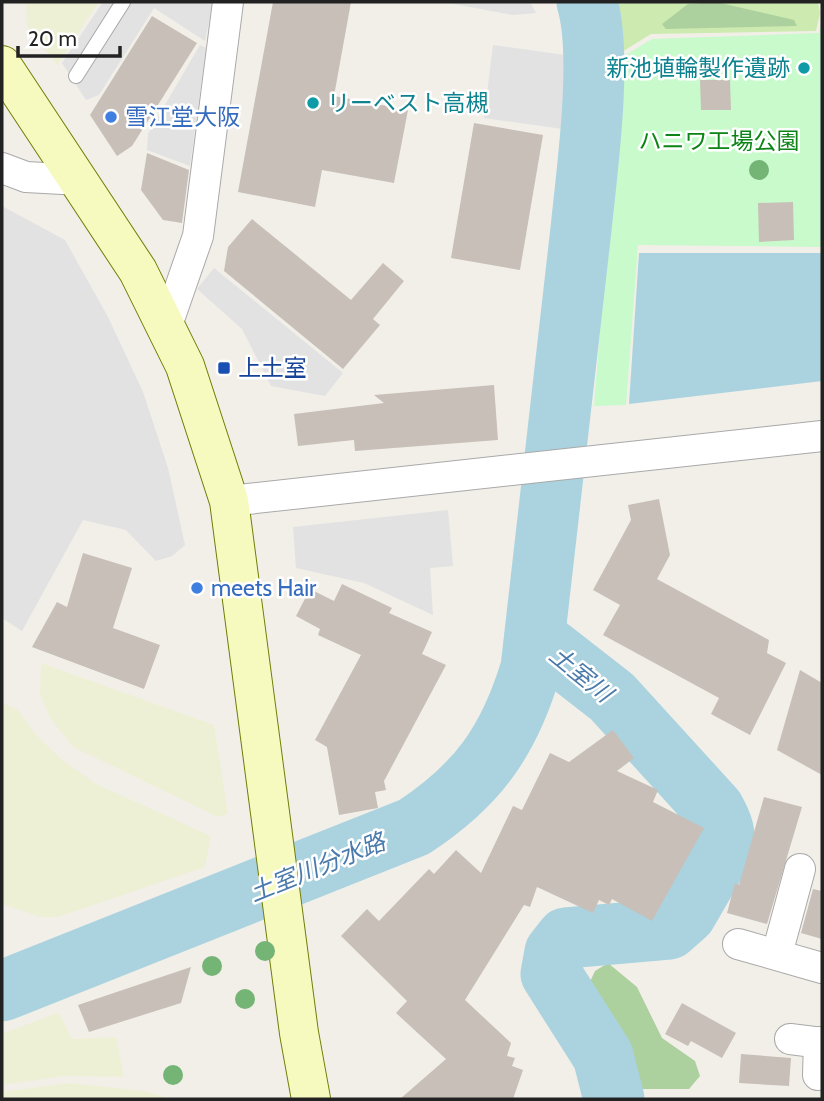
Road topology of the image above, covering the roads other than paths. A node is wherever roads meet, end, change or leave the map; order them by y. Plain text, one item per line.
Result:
1 (123, 2) edge
2 (228, 2) edge
3 (2, 65) edge
4 (76, 76) dead end
5 (2, 168) edge
6 (81, 180) junction
7 (166, 328) junction
8 (822, 436) edge
9 (229, 501) junction
10 (800, 869) dead end
11 (738, 944) dead end
12 (777, 954) junction
13 (822, 968) edge
14 (790, 1039) dead end
15 (821, 1042) edge
16 (818, 1075) dead end
17 (311, 1099) edge

1 - 4 lane
2 - 7 street
3 - 6 street
5 - 6 street
6 - 7 street
7 - 9 street
8 - 9 street
9 - 17 street
10 - 12 street
11 - 12 street
12 - 13 street
14 - 15 street
15 - 16 street

